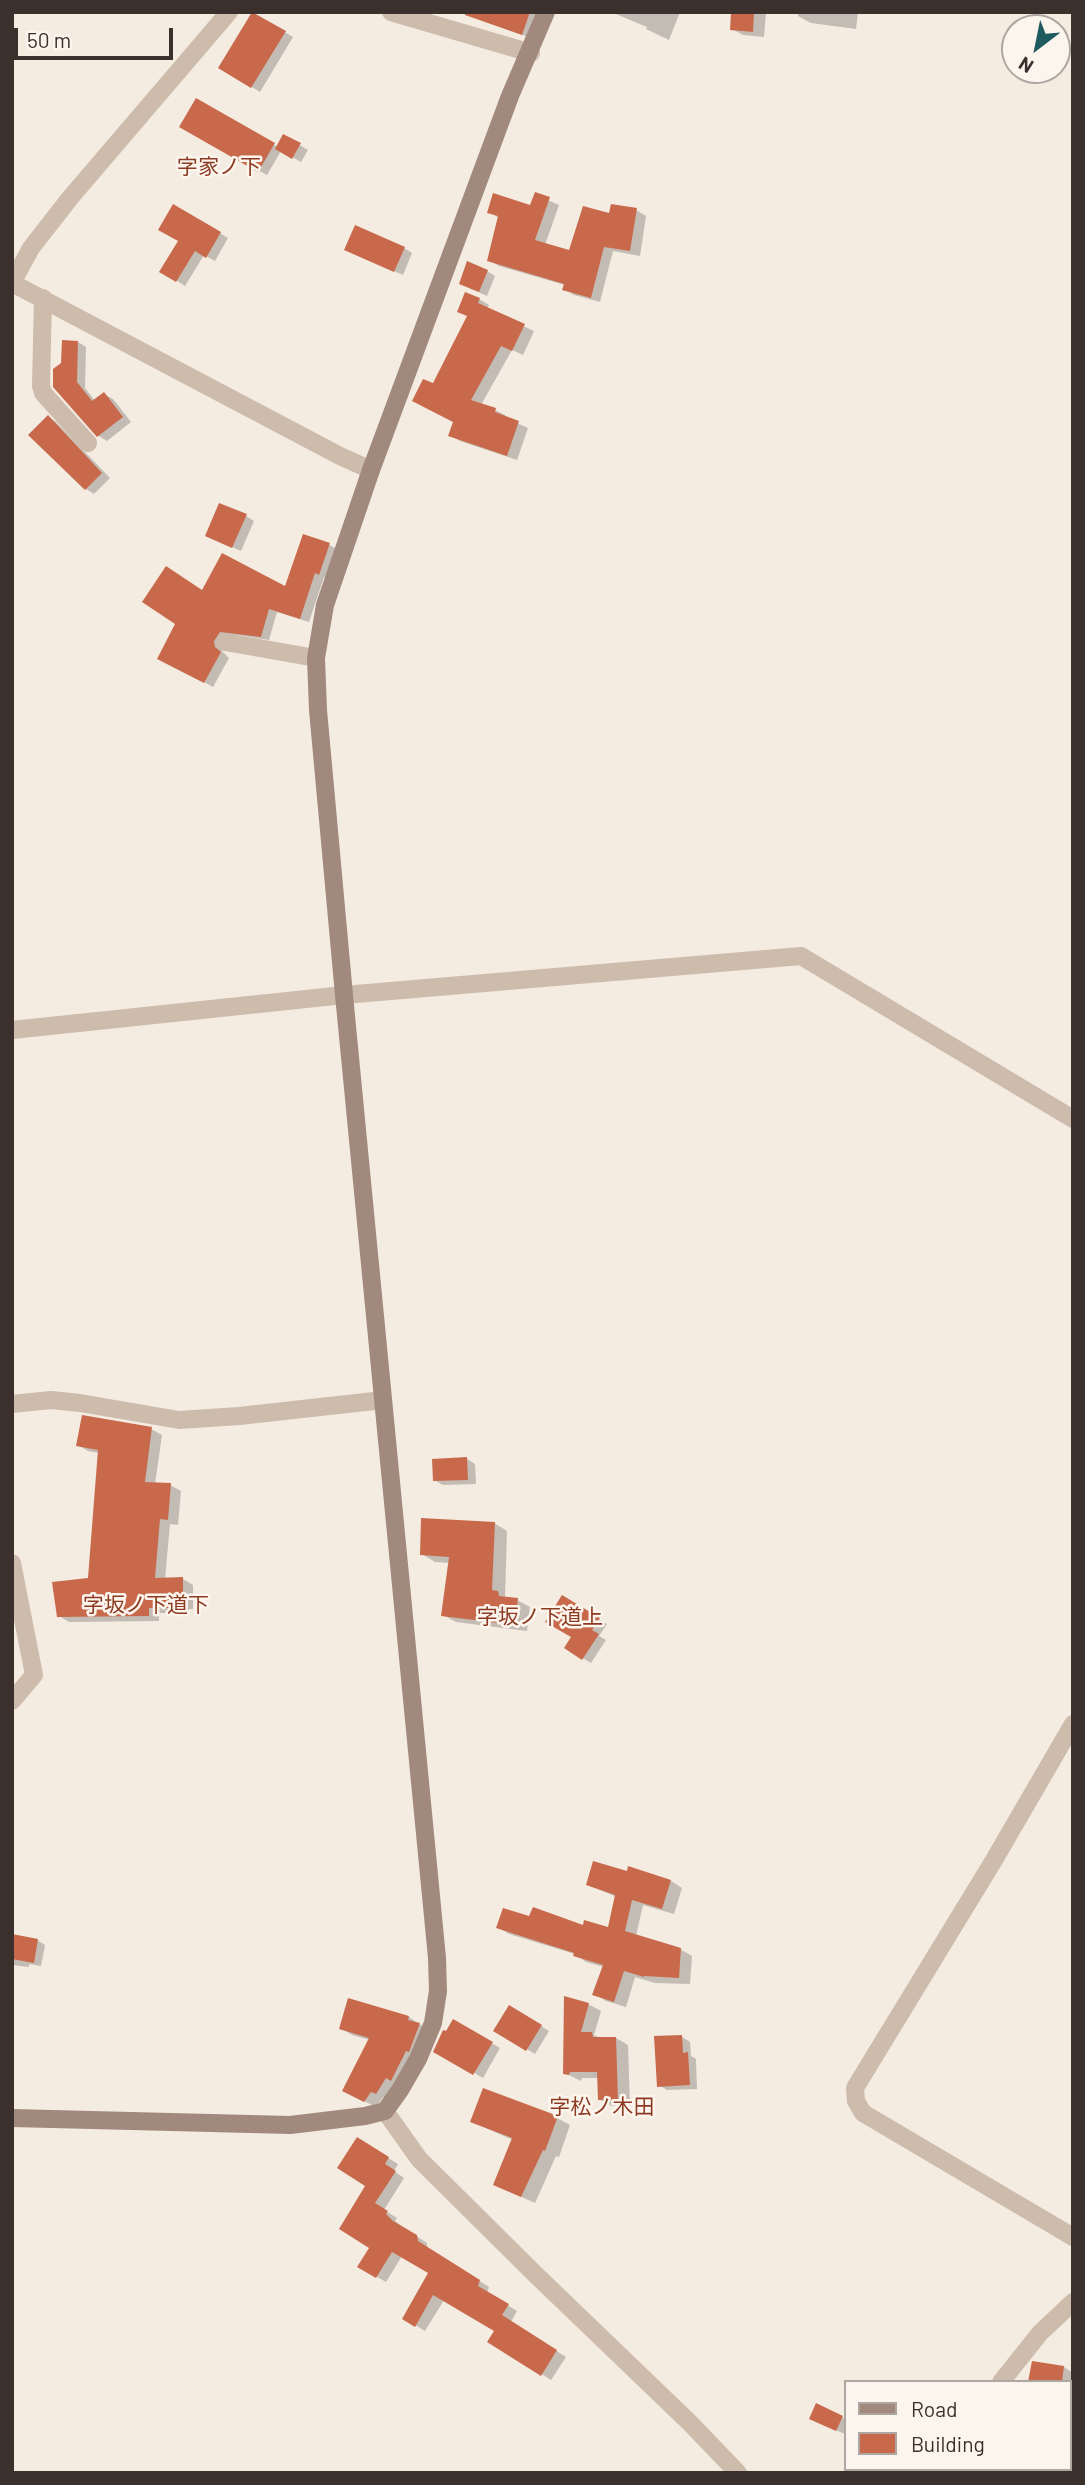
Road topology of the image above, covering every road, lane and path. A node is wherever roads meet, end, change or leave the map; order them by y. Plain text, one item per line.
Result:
1 (229, 12) edge
2 (391, 12) edge
3 (546, 12) edge
4 (531, 52) junction
5 (43, 298) junction
6 (88, 443) dead end
7 (371, 470) junction
8 (225, 642) dead end
9 (316, 658) junction
10 (344, 995) junction
11 (12, 1030) edge
12 (1073, 1119) edge
13 (383, 1400) junction
14 (12, 1404) edge
15 (12, 1563) edge
16 (12, 1701) edge
17 (1073, 1724) edge
18 (385, 2111) junction
19 (12, 2118) edge
20 (1073, 2237) edge
21 (1073, 2302) edge
22 (1003, 2380) edge
23 (736, 2472) edge

1 - 5 street
2 - 4 street
3 - 4 street
4 - 7 street
5 - 6 street
5 - 7 street
7 - 9 street
8 - 9 street
9 - 10 street
10 - 11 street
10 - 12 street
10 - 13 street
13 - 14 street
13 - 18 street
15 - 16 street
17 - 20 street
18 - 19 street
18 - 23 street
21 - 22 street

